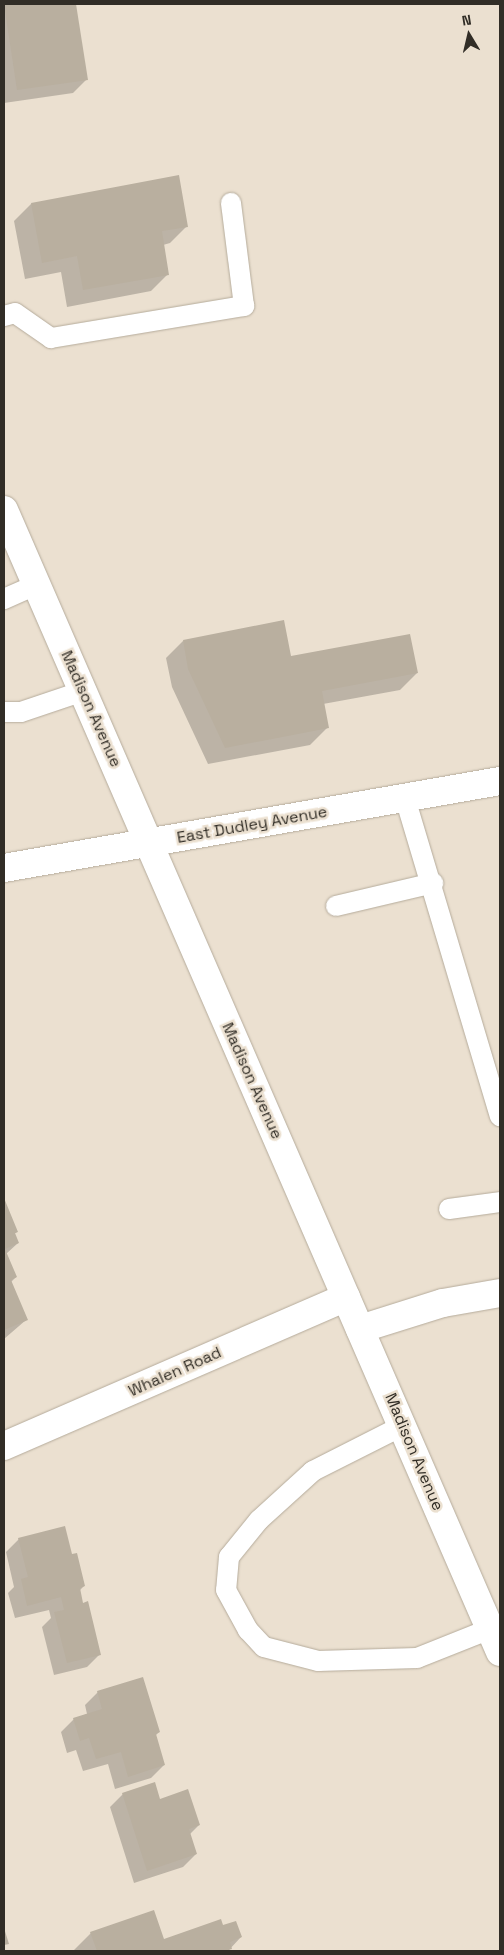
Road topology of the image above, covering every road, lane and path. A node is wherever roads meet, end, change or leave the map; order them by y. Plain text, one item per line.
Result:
1 (231, 203) dead end
2 (4, 316) edge
3 (4, 510) edge
4 (36, 585) junction
5 (4, 599) edge
6 (83, 691) junction
7 (4, 712) edge
8 (500, 781) edge
9 (405, 798) junction
10 (149, 843) junction
11 (4, 868) edge
12 (433, 883) junction
13 (336, 906) dead end
14 (500, 1116) edge
15 (500, 1202) edge
16 (449, 1209) dead end
17 (500, 1293) edge
18 (346, 1297) junction
19 (360, 1329) junction
20 (402, 1426) junction
21 (4, 1446) edge
22 (495, 1640) edge

1 - 2 lane
3 - 4 main road, Madison Avenue
4 - 5 lane
4 - 6 main road, Madison Avenue
6 - 7 lane
6 - 10 main road, Madison Avenue
8 - 9 main road, East Dudley Avenue
9 - 10 main road, East Dudley Avenue
9 - 12 lane
10 - 11 main road, East Dudley Avenue
10 - 18 main road, Madison Avenue
12 - 13 lane
12 - 14 lane
15 - 16 lane
17 - 19 main road
18 - 19 main road, Madison Avenue
18 - 21 main road, Whalen Road
19 - 20 main road, Madison Avenue
20 - 22 main road, Madison Avenue
20 - 22 lane

